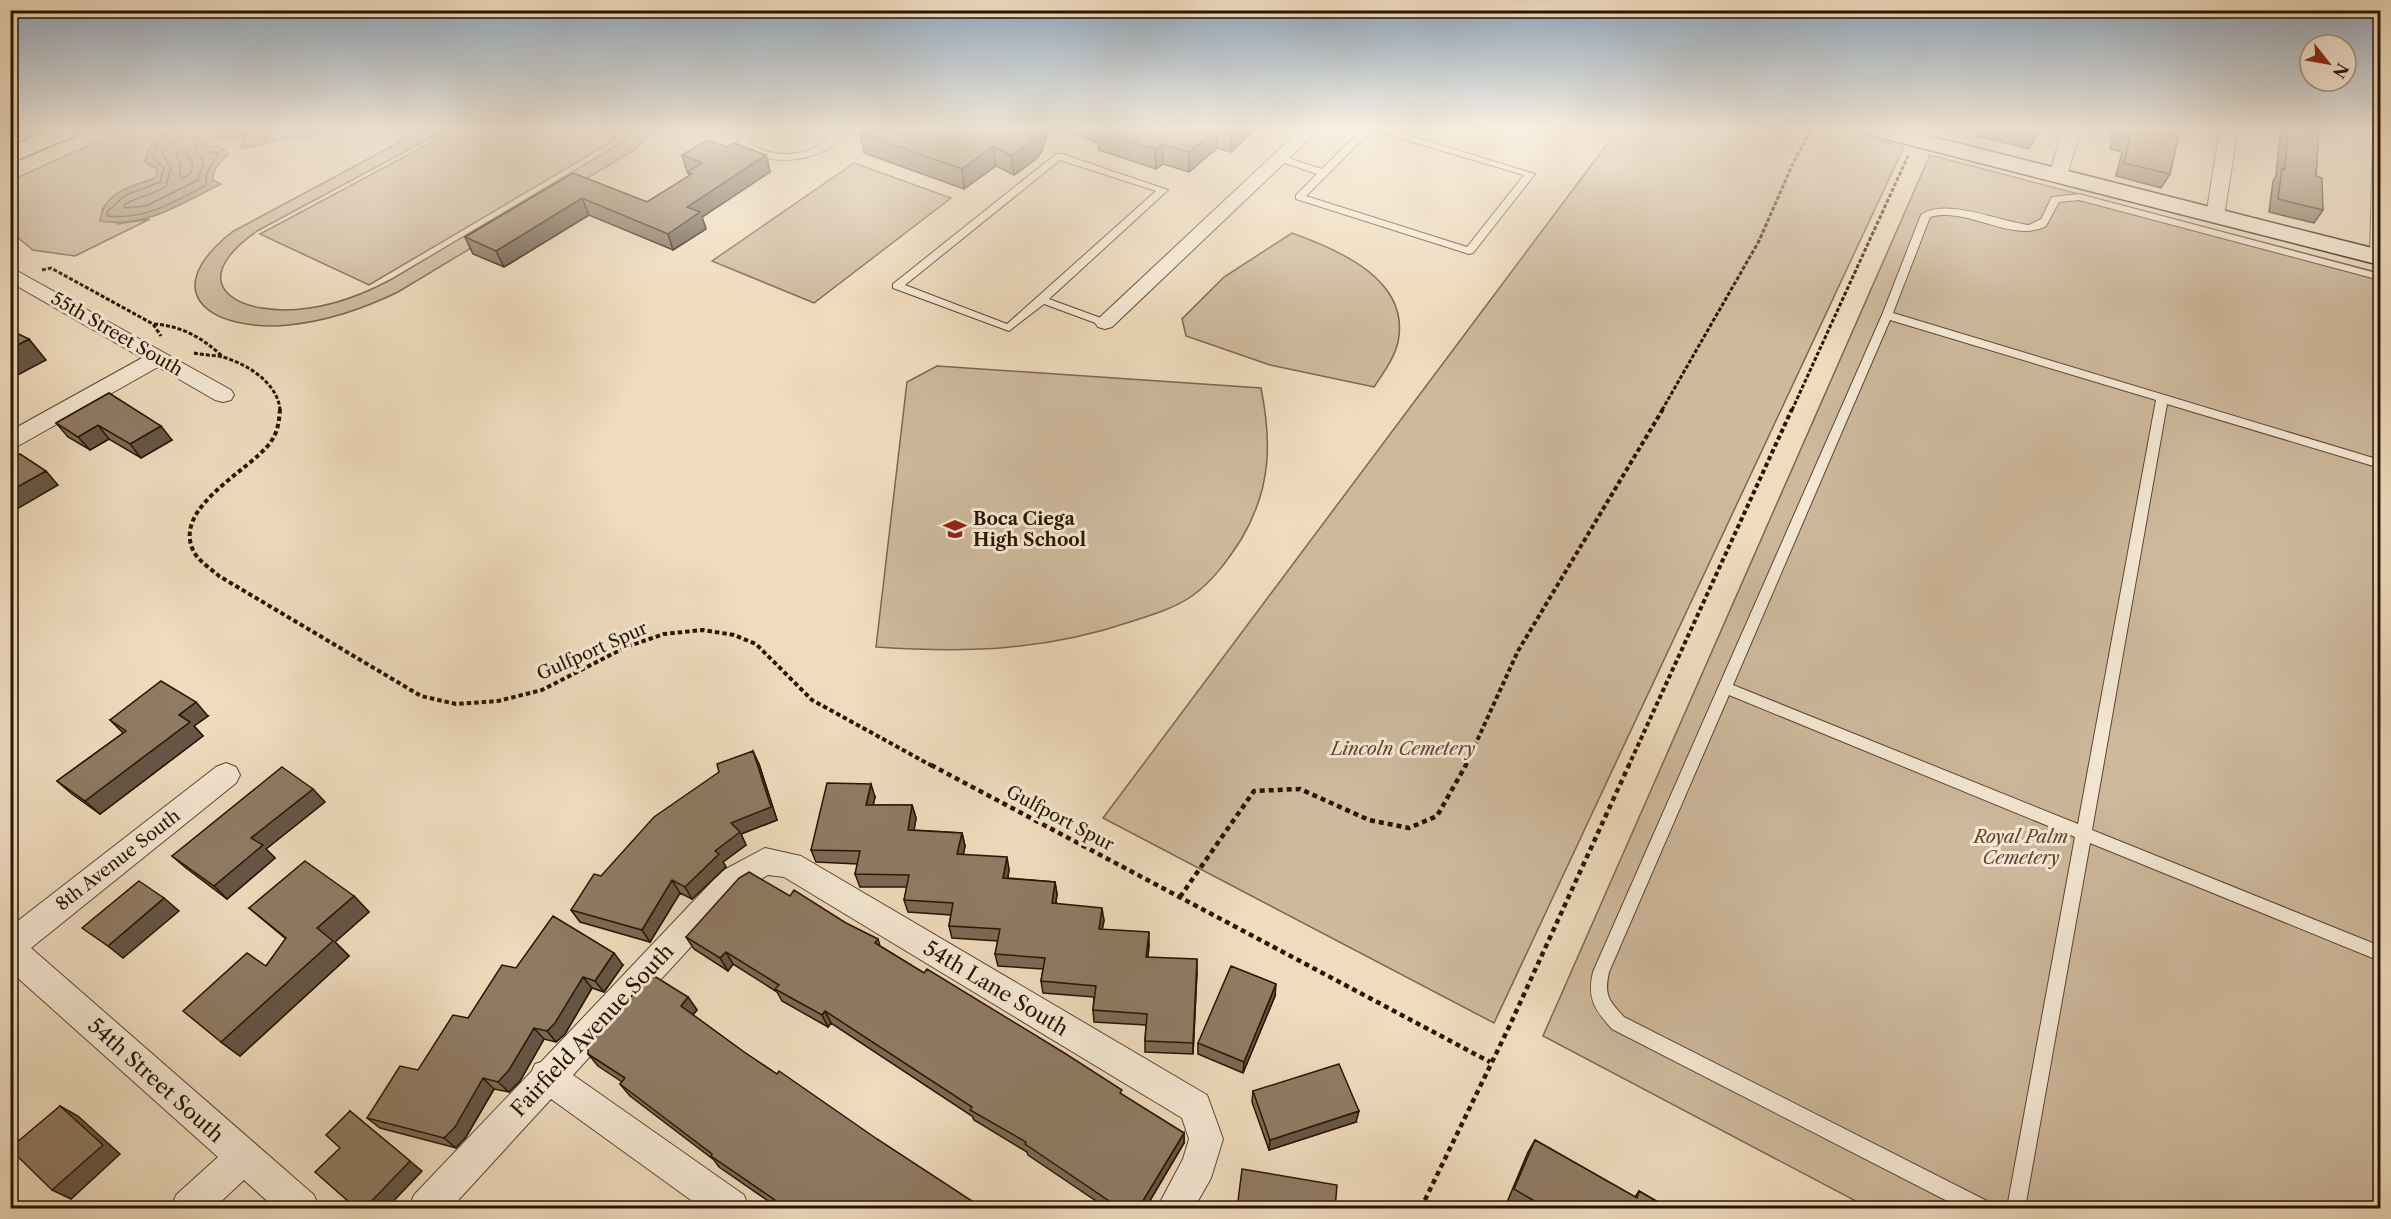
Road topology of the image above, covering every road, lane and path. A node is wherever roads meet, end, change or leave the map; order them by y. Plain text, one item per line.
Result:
1 (1023, 185) edge
2 (1147, 185) edge
3 (1251, 185) edge
4 (1312, 185) edge
5 (1521, 185) edge
6 (1785, 185) edge
7 (1895, 185) edge
8 (2093, 185) edge
9 (2220, 185) edge
10 (2378, 185) edge
11 (2215, 216) junction
12 (2379, 264) edge
13 (14, 279) edge
14 (1042, 300) junction
15 (1887, 315) junction
16 (1105, 323) joint
17 (153, 324) junction
18 (163, 350) junction
19 (190, 352) dead end
20 (224, 358) junction
21 (223, 395) dead end
22 (2162, 399) junction
23 (10, 441) edge
24 (2380, 464) edge
25 (1726, 688) junction
26 (226, 775) dead end
27 (2084, 832) junction
28 (765, 861) joint
29 (1179, 897) junction
30 (10, 946) edge
31 (10, 950) edge
32 (2380, 954) edge
33 (1490, 1062) junction
34 (547, 1076) junction
35 (243, 1157) junction
36 (189, 1209) edge
37 (302, 1209) edge
38 (427, 1209) edge
39 (731, 1209) edge
40 (1175, 1209) edge
41 (1421, 1209) edge
42 (1980, 1209) edge
43 (2016, 1209) edge

1 - 14 lane
2 - 14 lane
3 - 16 street
4 - 5 lane
6 - 29 path
7 - 33 path
8 - 11 street
9 - 11 street
10 - 12 lane
11 - 12 street
12 - 15 lane
13 - 17 path
13 - 18 street, 55th Street South
14 - 16 lane
15 - 22 lane
15 - 25 lane
17 - 18 path
17 - 20 path
18 - 21 street, 55th Street South
18 - 23 street
19 - 20 path, Gulfport Spur
20 - 29 path, Gulfport Spur
22 - 24 lane
22 - 27 lane
25 - 27 lane
25 - 42 lane
26 - 30 street, 8th Avenue South
27 - 32 lane
27 - 43 lane
28 - 34 street, Fairfield Avenue South
28 - 40 street, 54th Lane South
29 - 33 path, Gulfport Spur
31 - 35 street, 54th Street South
33 - 41 path
34 - 38 street, Fairfield Avenue South
34 - 39 street
35 - 36 street
35 - 37 street, 54th Street South

